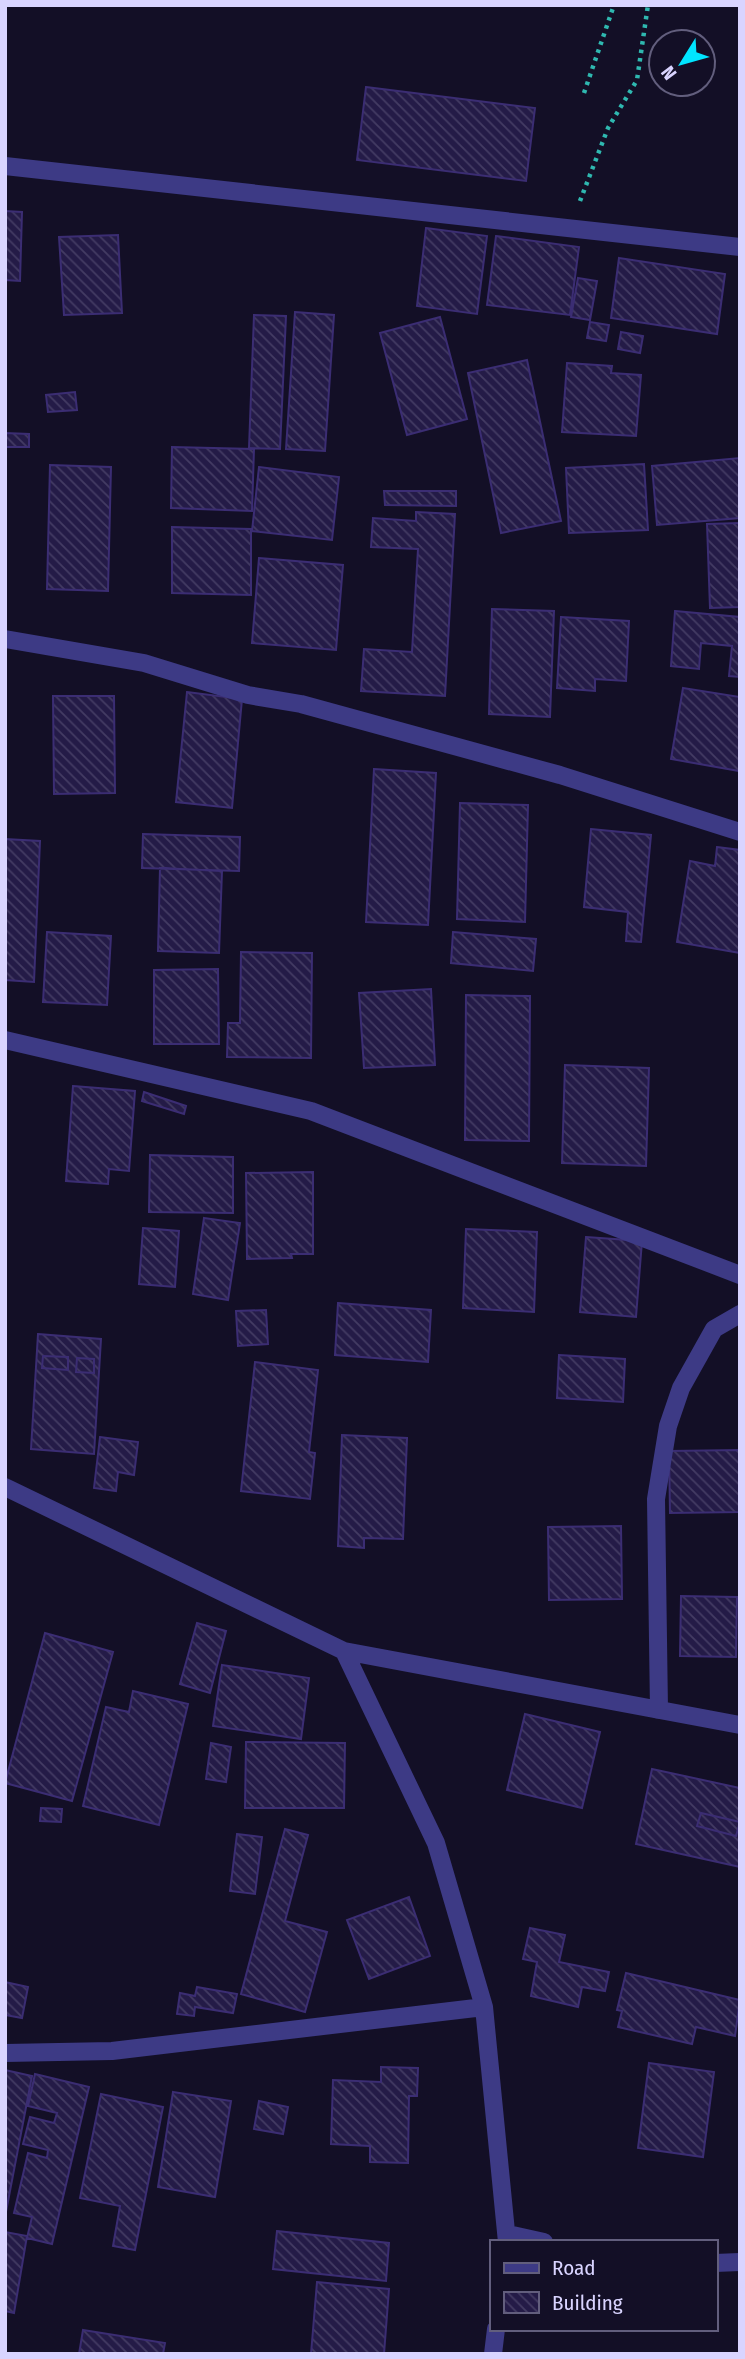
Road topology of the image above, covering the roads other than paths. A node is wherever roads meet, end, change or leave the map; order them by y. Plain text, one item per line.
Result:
1 (5, 166) edge
2 (740, 247) edge
3 (5, 639) edge
4 (740, 832) edge
5 (5, 1040) edge
6 (740, 1275) edge
7 (740, 1314) edge
8 (5, 1487) edge
9 (344, 1651) junction
10 (659, 1710) junction
11 (740, 1725) edge
12 (484, 2007) junction
13 (5, 2053) edge
14 (508, 2238) edge
15 (526, 2240) edge
16 (740, 2262) edge
17 (717, 2263) edge
18 (496, 2331) edge
19 (493, 2354) edge

1 - 2 street
3 - 4 street
5 - 6 street
7 - 10 street
8 - 9 street
9 - 10 street
9 - 12 street
10 - 11 street
12 - 13 street
12 - 14 street
14 - 15 street
16 - 17 street
18 - 19 street

